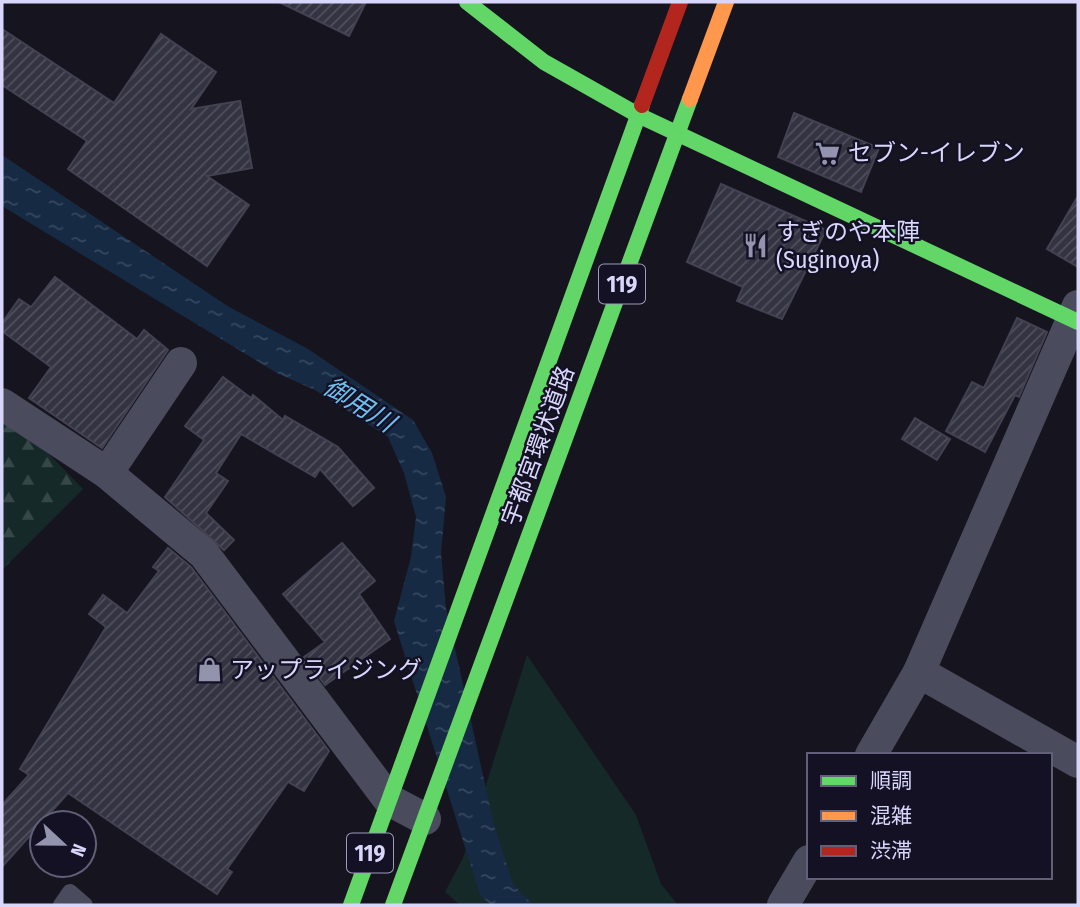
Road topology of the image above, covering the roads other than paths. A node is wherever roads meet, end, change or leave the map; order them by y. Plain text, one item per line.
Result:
1 (467, 2) edge
2 (680, 2) edge
3 (726, 2) edge
4 (638, 115) junction
5 (678, 134) junction
6 (1076, 315) edge
7 (181, 363) dead end
8 (2, 404) edge
9 (107, 473) junction
10 (919, 672) junction
11 (872, 753) edge
12 (1078, 762) edge
13 (389, 800) junction
14 (425, 819) junction
15 (807, 864) edge
16 (61, 905) edge
17 (85, 905) edge
18 (351, 905) edge
19 (393, 905) edge
20 (783, 905) edge

1 - 4 main road
2 - 4 main road, 宇都宮環状道路 / 119
3 - 5 main road, 宇都宮環状道路 / 119
4 - 5 main road
4 - 13 main road, 宇都宮環状道路 / 119
5 - 6 main road
5 - 14 main road, 宇都宮環状道路 / 119
6 - 10 street
7 - 9 street
8 - 9 street
9 - 13 street
10 - 11 street
10 - 12 street
13 - 14 street
13 - 18 main road, 宇都宮環状道路 / 119
14 - 19 main road, 宇都宮環状道路 / 119
15 - 20 street
16 - 17 lane

